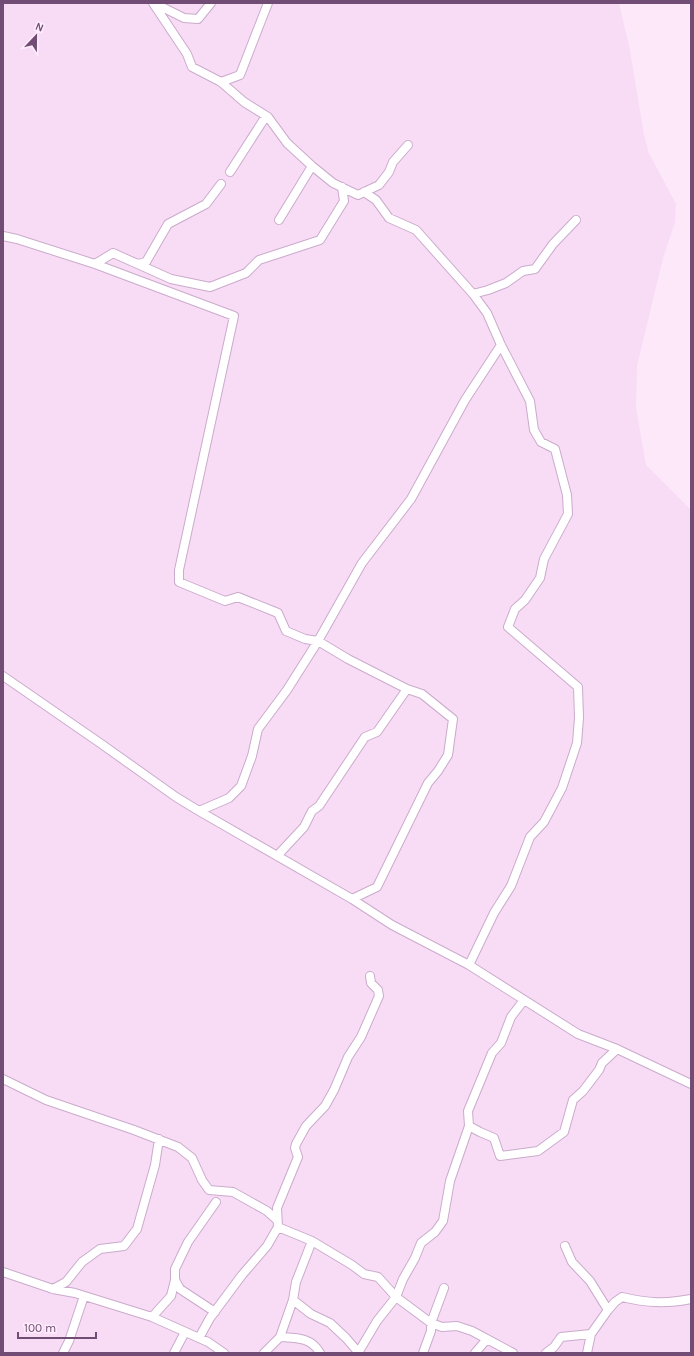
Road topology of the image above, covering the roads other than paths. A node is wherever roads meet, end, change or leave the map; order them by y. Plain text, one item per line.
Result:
1 (154, 3) edge
2 (211, 3) edge
3 (268, 3) edge
4 (221, 82) junction
5 (266, 116) junction
6 (408, 145) dead end
7 (312, 166) junction
8 (230, 172) dead end
9 (221, 184) dead end
10 (342, 188) junction
11 (364, 192) junction
12 (279, 220) dead end
13 (576, 220) dead end
14 (3, 236) edge
15 (95, 264) junction
16 (138, 264) junction
17 (473, 294) junction
18 (501, 345) junction
19 (318, 641) junction
20 (3, 676) edge
21 (407, 689) junction
22 (199, 811) junction
23 (276, 856) junction
24 (352, 899) junction
25 (469, 965) junction
26 (370, 976) dead end
27 (524, 1000) junction
28 (617, 1049) junction
29 (3, 1079) edge
30 (691, 1084) edge
31 (469, 1126) junction
32 (159, 1140) junction
33 (216, 1202) dead end
34 (277, 1224) junction
35 (312, 1241) junction
36 (565, 1246) dead end
37 (3, 1272) edge
38 (175, 1280) junction
39 (444, 1288) dead end
40 (53, 1289) junction
41 (84, 1296) junction
42 (396, 1297) junction
43 (691, 1299) edge
44 (293, 1300) junction
45 (608, 1310) junction
46 (215, 1312) junction
47 (152, 1317) junction
48 (431, 1323) junction
49 (185, 1332) junction
50 (591, 1334) junction
51 (280, 1337) junction
52 (199, 1338) junction
53 (487, 1339) junction
54 (63, 1353) edge
55 (174, 1353) edge
56 (224, 1353) edge
57 (264, 1353) edge
58 (320, 1353) edge
59 (358, 1353) edge
60 (423, 1353) edge
61 (475, 1353) edge
62 (513, 1353) edge
63 (546, 1353) edge
64 (587, 1353) edge

1 - 2 street
1 - 4 street
3 - 4 street
4 - 5 street
5 - 7 street
5 - 8 street
6 - 11 street
7 - 10 street
7 - 12 street
9 - 16 street
10 - 11 street
10 - 16 street
11 - 17 street
13 - 17 street
14 - 15 street
15 - 16 street
15 - 19 street
17 - 18 street
18 - 19 street
18 - 25 street
19 - 21 street
19 - 22 street
20 - 22 street
21 - 23 street
21 - 24 street
22 - 23 street
23 - 24 street
24 - 25 street
25 - 27 street
26 - 34 street
27 - 28 street
27 - 31 street
28 - 30 street
28 - 31 street
29 - 32 street
31 - 42 street
32 - 34 street
32 - 40 street
33 - 38 street
34 - 35 street
34 - 46 street
35 - 42 street
35 - 44 street
36 - 45 street
37 - 40 street
38 - 46 street
38 - 47 street
39 - 48 street
40 - 41 street
41 - 47 street
41 - 54 street
42 - 48 street
42 - 59 street
43 - 45 street
44 - 51 street
44 - 59 street
45 - 50 street
46 - 52 street
47 - 49 street
48 - 53 street
48 - 60 street
49 - 52 street
49 - 55 street
50 - 63 street
50 - 64 street
51 - 57 street
51 - 58 street
52 - 56 street
53 - 61 street
53 - 62 street

